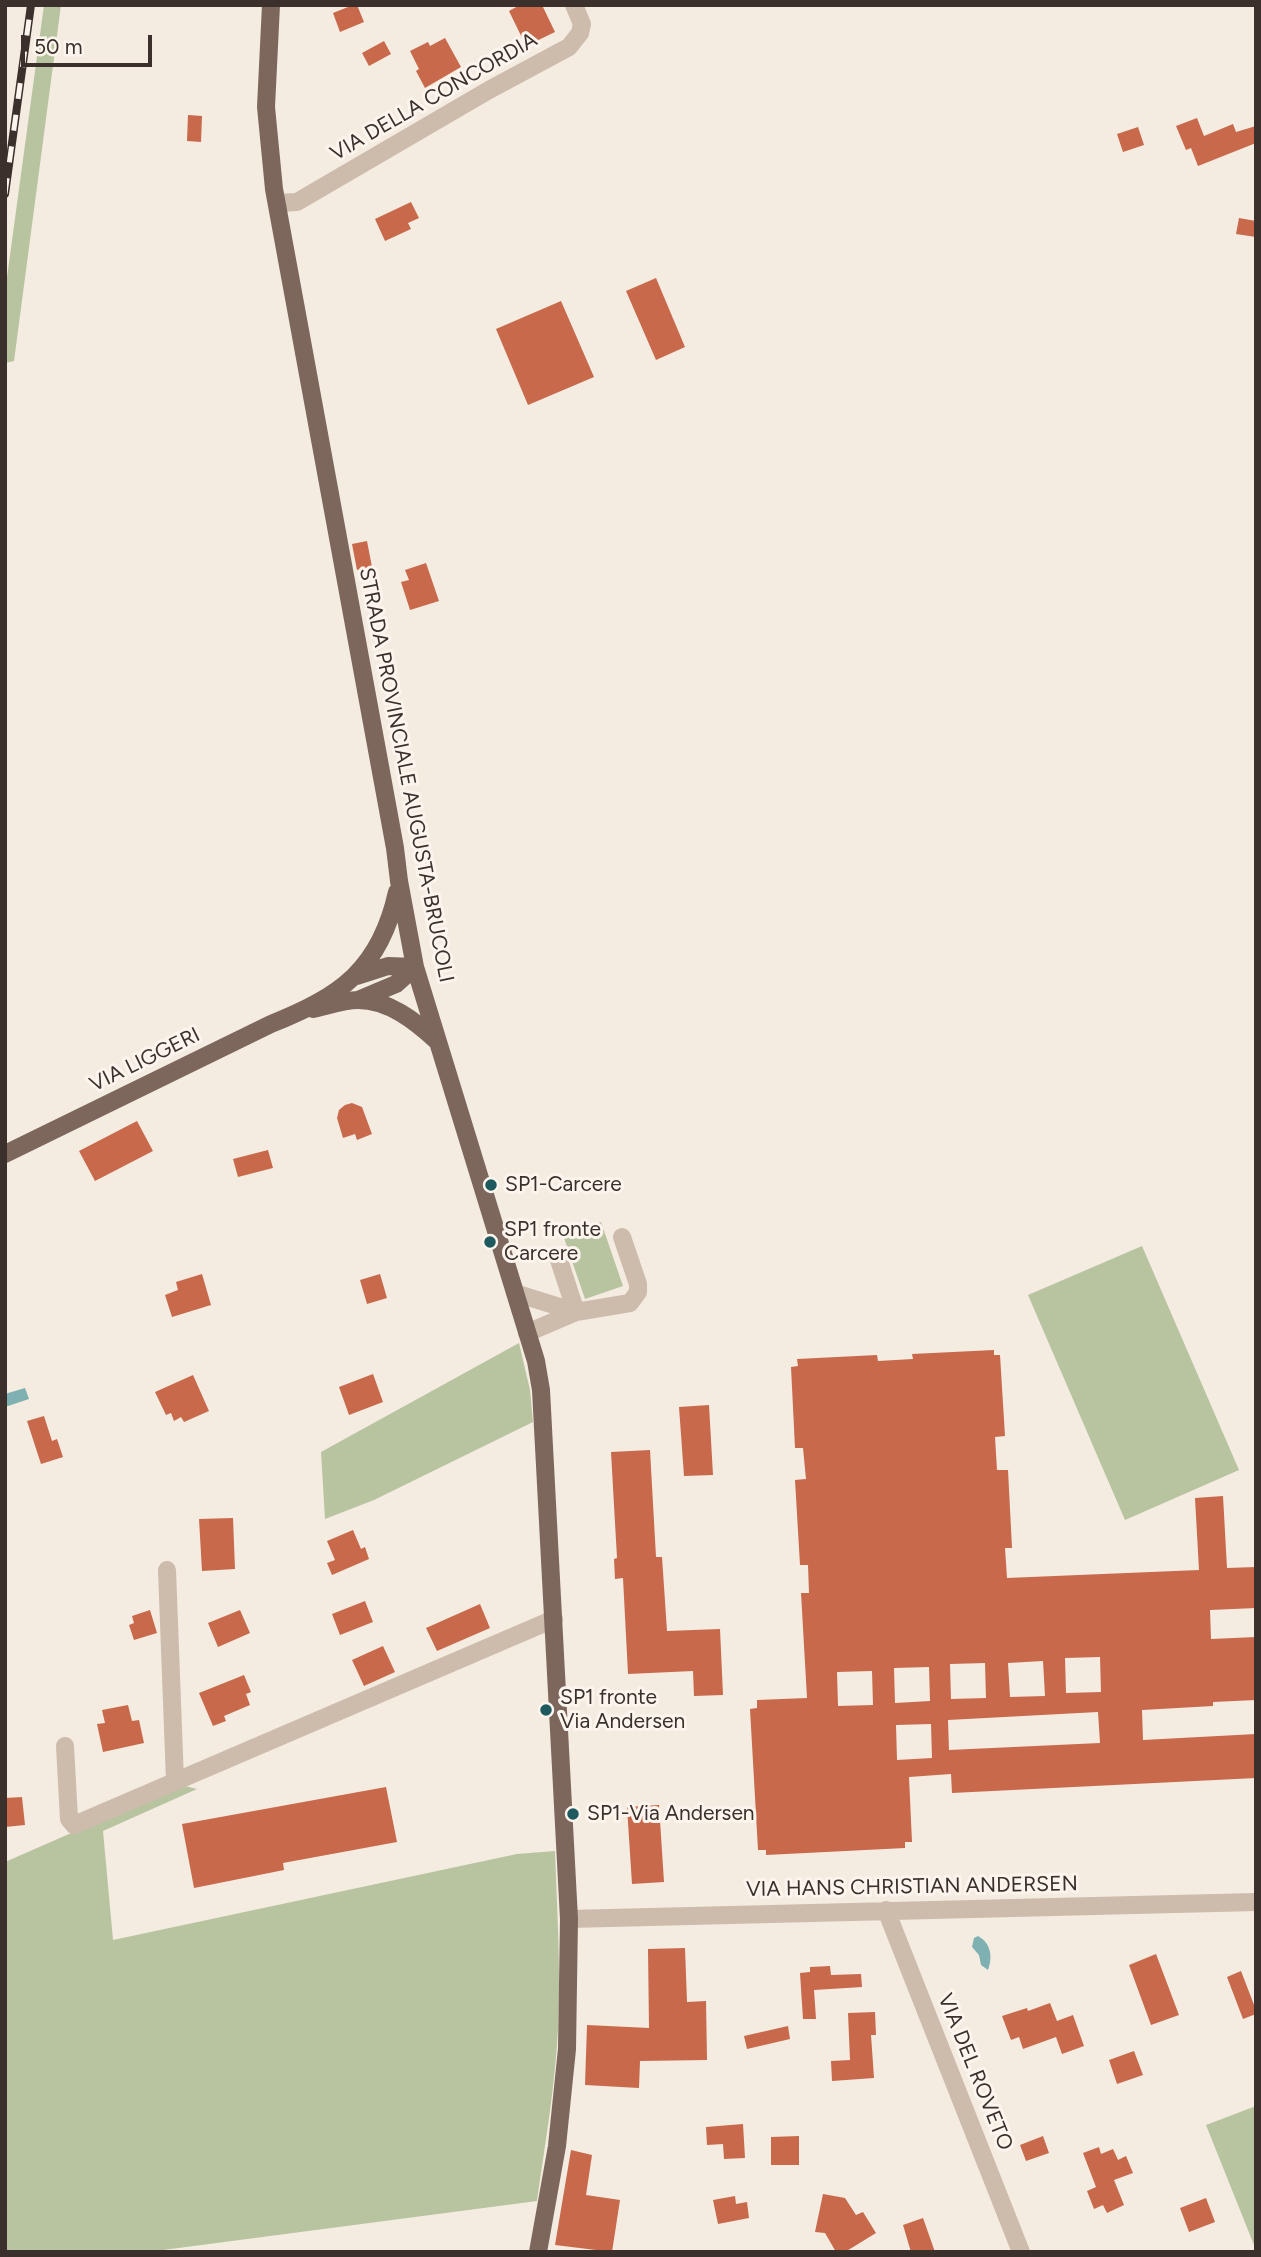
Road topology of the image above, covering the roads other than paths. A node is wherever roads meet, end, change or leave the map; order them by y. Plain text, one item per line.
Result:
1 (271, 5) edge
2 (574, 5) edge
3 (278, 203) junction
4 (399, 881) junction
5 (415, 967) junction
6 (357, 976) junction
7 (358, 1000) junction
8 (306, 1010) junction
9 (437, 1041) junction
10 (5, 1154) edge
11 (622, 1237) dead end
12 (558, 1257) dead end
13 (515, 1293) junction
14 (576, 1312) junction
15 (527, 1333) junction
16 (167, 1570) dead end
17 (554, 1619) junction
18 (65, 1746) dead end
19 (175, 1781) junction
20 (1256, 1902) edge
21 (886, 1910) junction
22 (569, 1919) junction
23 (538, 2252) edge
24 (1021, 2252) edge

1 - 3 main road, STRADA PROVINCIALE AUGUSTA-BRUCOLI
2 - 3 street, VIA DELLA CONCORDIA
3 - 4 main road, STRADA PROVINCIALE AUGUSTA-BRUCOLI
4 - 5 main road, STRADA PROVINCIALE AUGUSTA-BRUCOLI
4 - 6 main road
5 - 6 main road
5 - 7 main road
5 - 9 main road, STRADA PROVINCIALE AUGUSTA-BRUCOLI
6 - 8 main road
7 - 8 main road
7 - 9 main road
8 - 10 main road, VIA LIGGERI
9 - 13 main road, STRADA PROVINCIALE AUGUSTA-BRUCOLI
11 - 14 street
12 - 14 street
13 - 14 street
13 - 15 main road, STRADA PROVINCIALE AUGUSTA-BRUCOLI
14 - 15 street
15 - 17 main road, STRADA PROVINCIALE AUGUSTA-BRUCOLI
16 - 19 street
17 - 19 street
17 - 22 main road, STRADA PROVINCIALE AUGUSTA-BRUCOLI
18 - 19 street
20 - 21 street, VIA HANS CHRISTIAN ANDERSEN
21 - 22 street, VIA HANS CHRISTIAN ANDERSEN
21 - 24 street, VIA DEL ROVETO
22 - 23 main road, STRADA PROVINCIALE AUGUSTA-BRUCOLI

